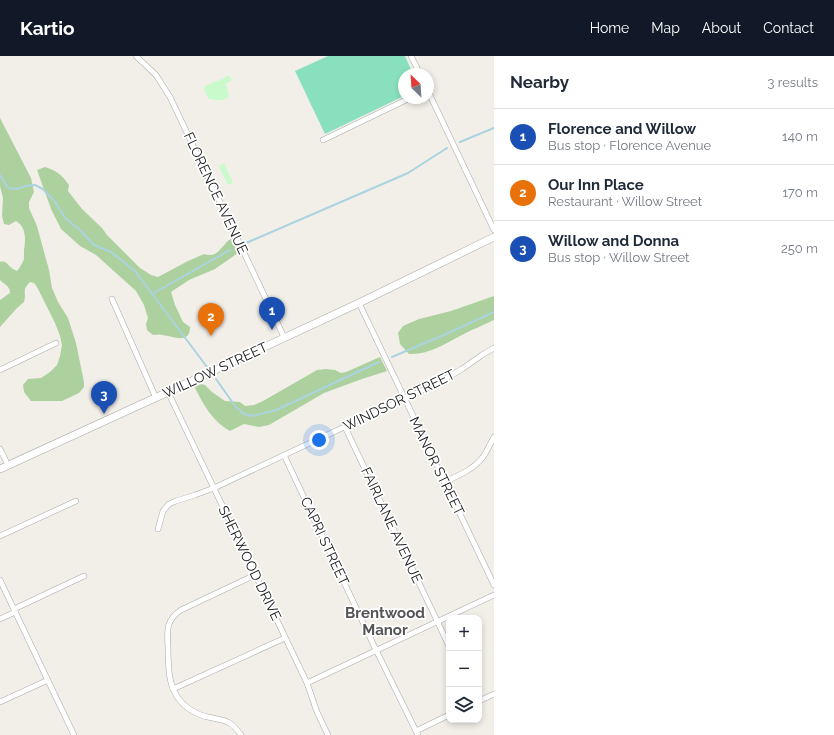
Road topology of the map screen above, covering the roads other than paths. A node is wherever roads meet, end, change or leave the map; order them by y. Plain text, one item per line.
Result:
1 (136, 56) edge
2 (411, 56) edge
3 (417, 68) edge
4 (398, 104) edge
5 (434, 104) edge
6 (323, 140) dead end
7 (494, 230) edge
8 (494, 237) edge
9 (112, 299) dead end
10 (359, 303) junction
11 (284, 337) junction
12 (56, 343) dead end
13 (494, 348) edge
14 (0, 370) edge
15 (168, 392) junction
16 (156, 398) junction
17 (404, 398) junction
18 (345, 427) junction
19 (494, 437) edge
20 (0, 449) edge
21 (284, 455) junction
22 (8, 465) junction
23 (0, 469) edge
24 (444, 482) junction
25 (214, 488) junction
26 (76, 501) dead end
27 (158, 529) dead end
28 (0, 536) edge
29 (255, 575) junction
30 (84, 576) dead end
31 (0, 580) edge
32 (494, 585) edge
33 (494, 595) edge
34 (14, 611) junction
35 (0, 619) edge
36 (438, 622) junction
37 (285, 638) junction
38 (446, 639) edge
39 (376, 650) junction
40 (48, 680) junction
41 (307, 683) junction
42 (173, 689) junction
43 (494, 694) edge
44 (482, 700) edge
45 (0, 702) edge
46 (446, 718) edge
47 (417, 733) edge
48 (74, 735) edge
49 (241, 735) edge
50 (328, 735) edge

1 - 11 street, FLORENCE AVENUE
2 - 3 street
4 - 6 street
5 - 7 street
8 - 10 street, WILLOW STREET
9 - 16 street
10 - 11 street, WILLOW STREET
10 - 17 street, MANOR STREET
11 - 15 street, WILLOW STREET
12 - 14 street
13 - 17 street, WINDSOR STREET
15 - 16 street, WILLOW STREET
15 - 25 street, SHERWOOD DRIVE
16 - 22 street, WILLOW STREET
17 - 18 street, WINDSOR STREET
17 - 24 street, MANOR STREET
18 - 21 street, WINDSOR STREET
18 - 36 street, FAIRLANE AVENUE
19 - 24 street
20 - 22 street
21 - 25 street, WINDSOR STREET
21 - 39 street, CAPRI STREET
22 - 23 street, WILLOW STREET
24 - 32 street, MANOR STREET
25 - 27 street, WINDSOR STREET
25 - 29 street, SHERWOOD DRIVE
26 - 28 street
29 - 37 street, SHERWOOD DRIVE
29 - 42 street
30 - 34 street
31 - 34 street
33 - 36 street
34 - 35 street
34 - 40 street
36 - 38 street, FAIRLANE AVENUE
36 - 39 street
37 - 41 street, SHERWOOD DRIVE
37 - 42 street
39 - 41 street
39 - 47 street, CAPRI STREET
40 - 45 street
40 - 48 street
41 - 50 street, SHERWOOD DRIVE
42 - 49 street
43 - 44 street
46 - 47 street

